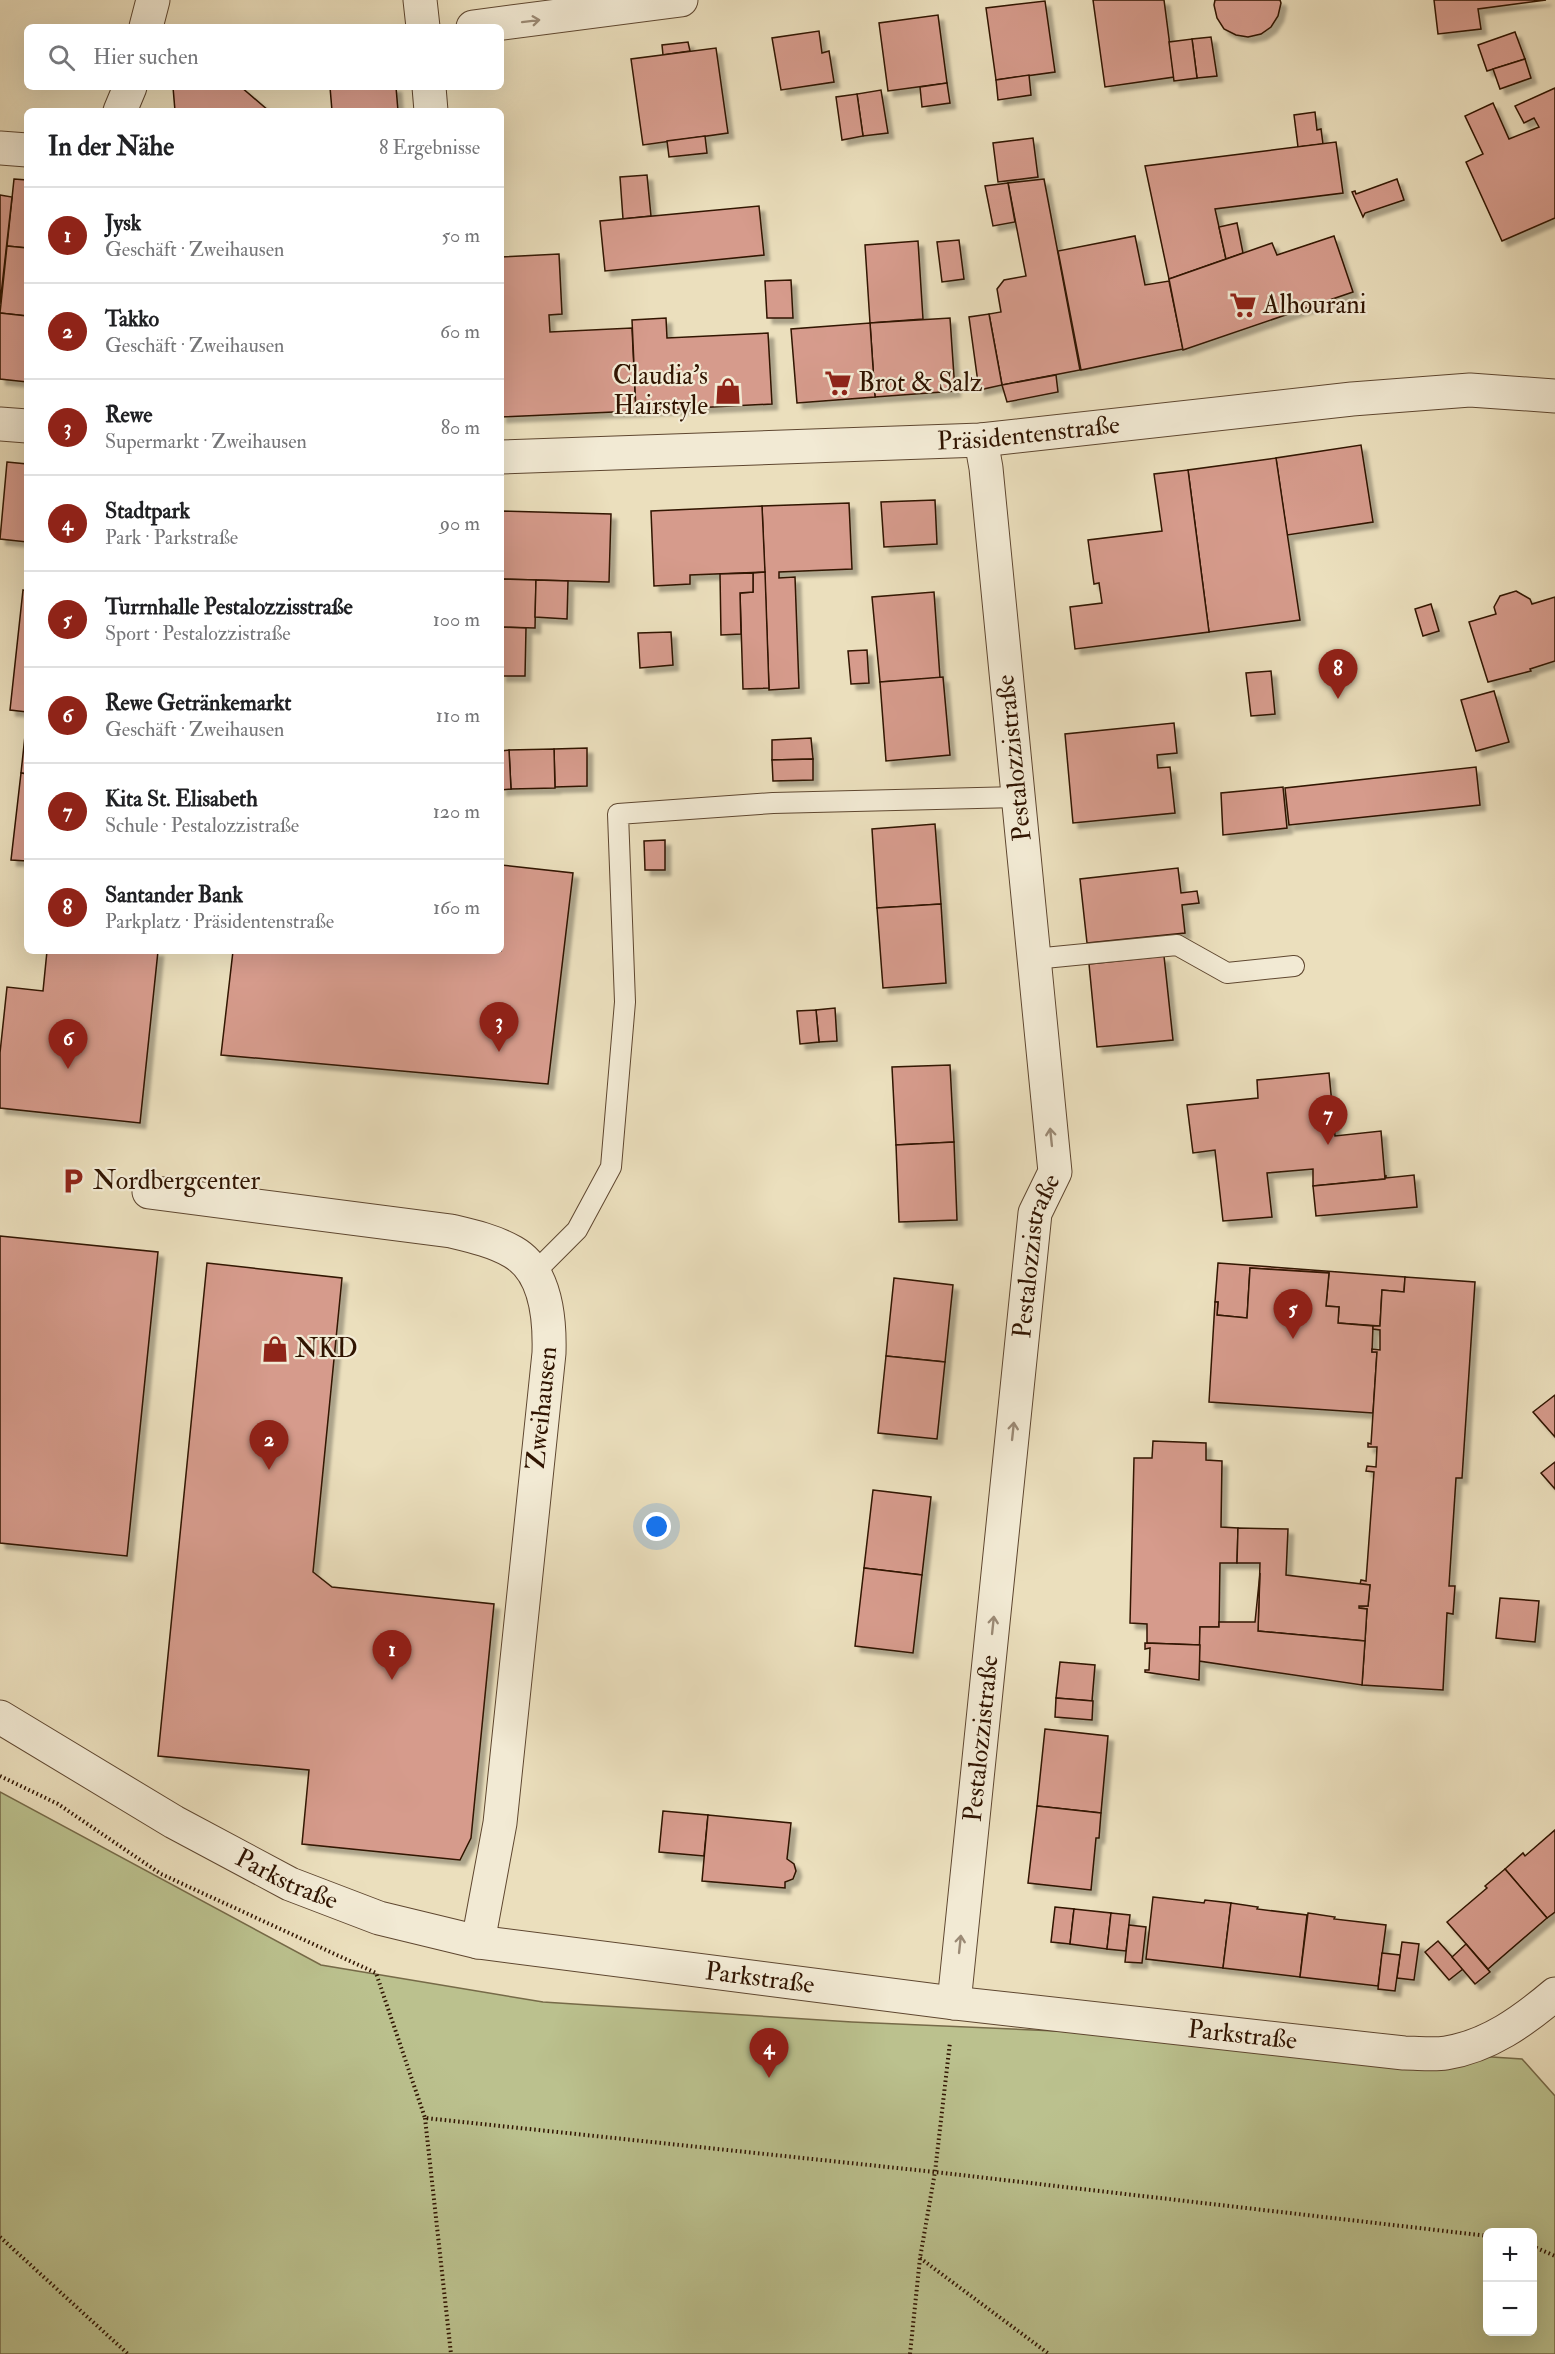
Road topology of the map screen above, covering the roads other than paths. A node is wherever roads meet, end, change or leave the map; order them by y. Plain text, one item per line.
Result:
1 (153, 0) edge
2 (420, 0) edge
3 (681, 0) edge
4 (147, 24) edge
5 (423, 24) edge
6 (496, 24) edge
7 (129, 90) edge
8 (429, 90) edge
9 (121, 108) edge
10 (431, 108) edge
11 (0, 148) edge
12 (24, 150) edge
13 (1555, 396) edge
14 (0, 424) edge
15 (24, 426) edge
16 (981, 440) junction
17 (504, 457) edge
18 (1019, 796) junction
19 (1034, 959) junction
20 (1294, 966) dead end
21 (149, 1192) dead end
22 (534, 1273) junction
23 (0, 1717) edge
24 (478, 1942) junction
25 (1555, 1994) edge
26 (954, 2003) junction

1 - 4 street
2 - 5 street
6 -> 3 street
7 - 9 street
8 - 10 street
11 - 12 street
13 - 16 street, Präsidentenstraße
14 - 15 street
16 - 17 street, Präsidentenstraße
16 - 18 street, Pestalozzistraße
18 - 19 street, Pestalozzistraße
18 - 22 lane
19 - 20 lane
26 -> 19 street, Pestalozzistraße
21 - 22 street, Zweihausen
22 - 24 street, Zweihausen
23 - 24 street, Parkstraße
24 - 26 street, Parkstraße
25 - 26 street, Parkstraße

